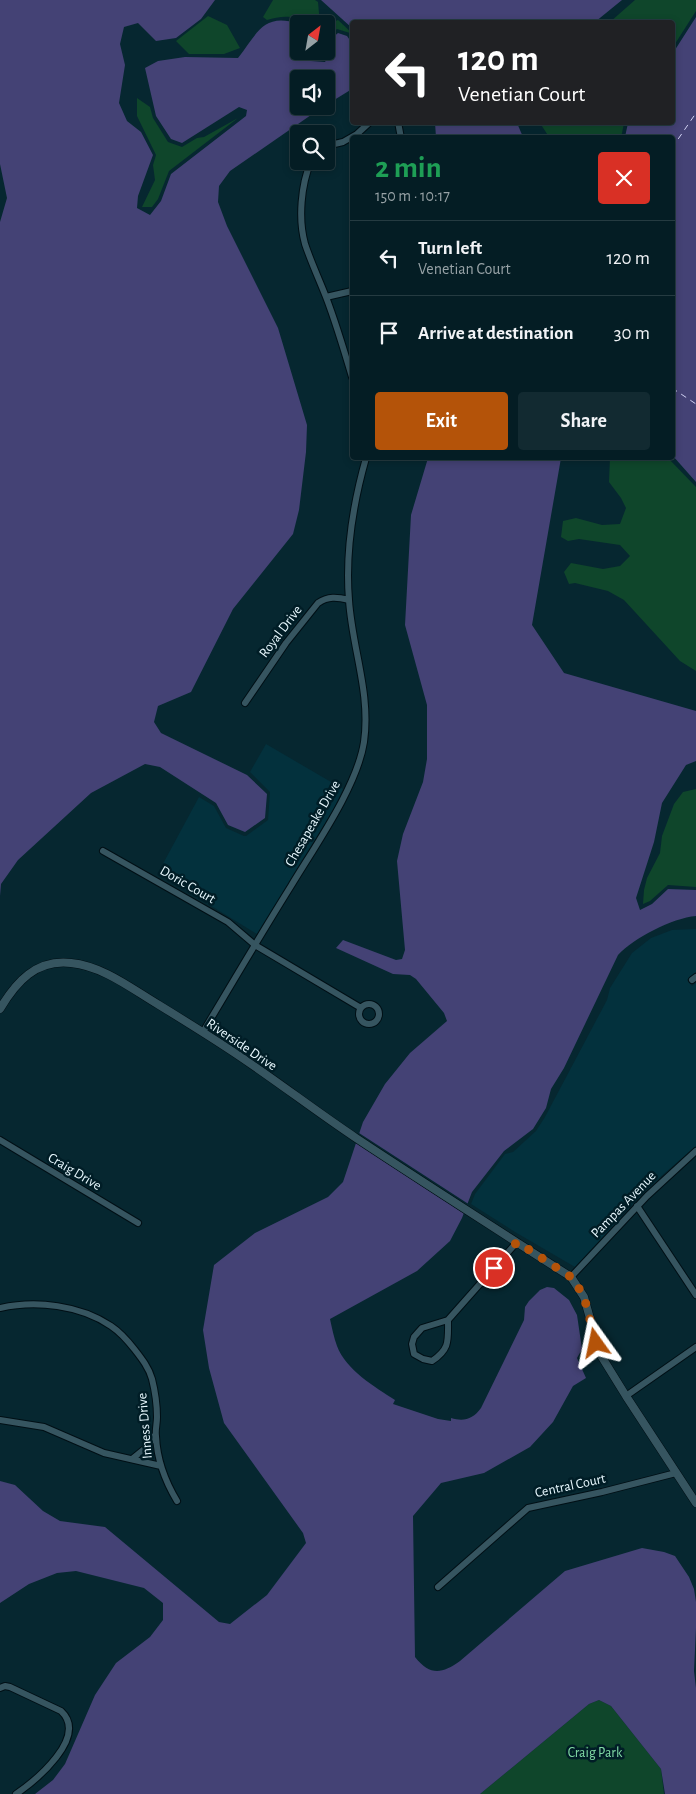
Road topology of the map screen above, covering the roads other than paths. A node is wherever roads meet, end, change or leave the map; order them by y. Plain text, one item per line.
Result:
1 (367, 125) edge
2 (355, 135) edge
3 (350, 138) edge
4 (335, 144) edge
5 (307, 170) edge
6 (350, 292) edge
7 (326, 297) junction
8 (350, 370) edge
9 (365, 460) edge
10 (349, 600) junction
11 (245, 703) dead end
12 (103, 851) dead end
13 (255, 945) junction
14 (361, 1008) dead end
15 (0, 1009) edge
16 (203, 1032) junction
17 (0, 1140) edge
18 (696, 1151) edge
19 (637, 1206) junction
20 (138, 1223) dead end
21 (517, 1242) junction
22 (571, 1277) junction
23 (696, 1295) edge
24 (0, 1308) edge
25 (448, 1320) junction
26 (696, 1347) edge
27 (626, 1396) junction
28 (0, 1420) edge
29 (155, 1433) junction
30 (132, 1459) junction
31 (161, 1466) junction
32 (676, 1473) junction
33 (177, 1501) dead end
34 (696, 1503) edge
35 (438, 1587) dead end
36 (3, 1687) edge
37 (16, 1794) edge

1 - 2 street
3 - 4 street
5 - 7 street
6 - 7 street
7 - 8 street
9 - 10 street, Chesapeake Drive
10 - 11 street, Royal Drive
10 - 13 street, Chesapeake Drive
12 - 13 street, Doric Court
13 - 14 street, Doric Court
13 - 16 street, Chesapeake Drive
15 - 16 street, Riverside Drive
16 - 21 street, Riverside Drive
17 - 20 street, Craig Drive
18 - 19 street, Pampas Avenue
19 - 22 street, Pampas Avenue
19 - 23 street
21 - 22 street, Riverside Drive
21 - 25 street
22 - 27 street
24 - 29 street, Inness Drive
25 - 25 street
26 - 27 street
27 - 32 street
28 - 30 street
29 - 30 street
29 - 31 street, Inness Drive
30 - 31 street
31 - 33 street, Inness Drive
32 - 34 street
32 - 35 street, Central Court
36 - 37 street

